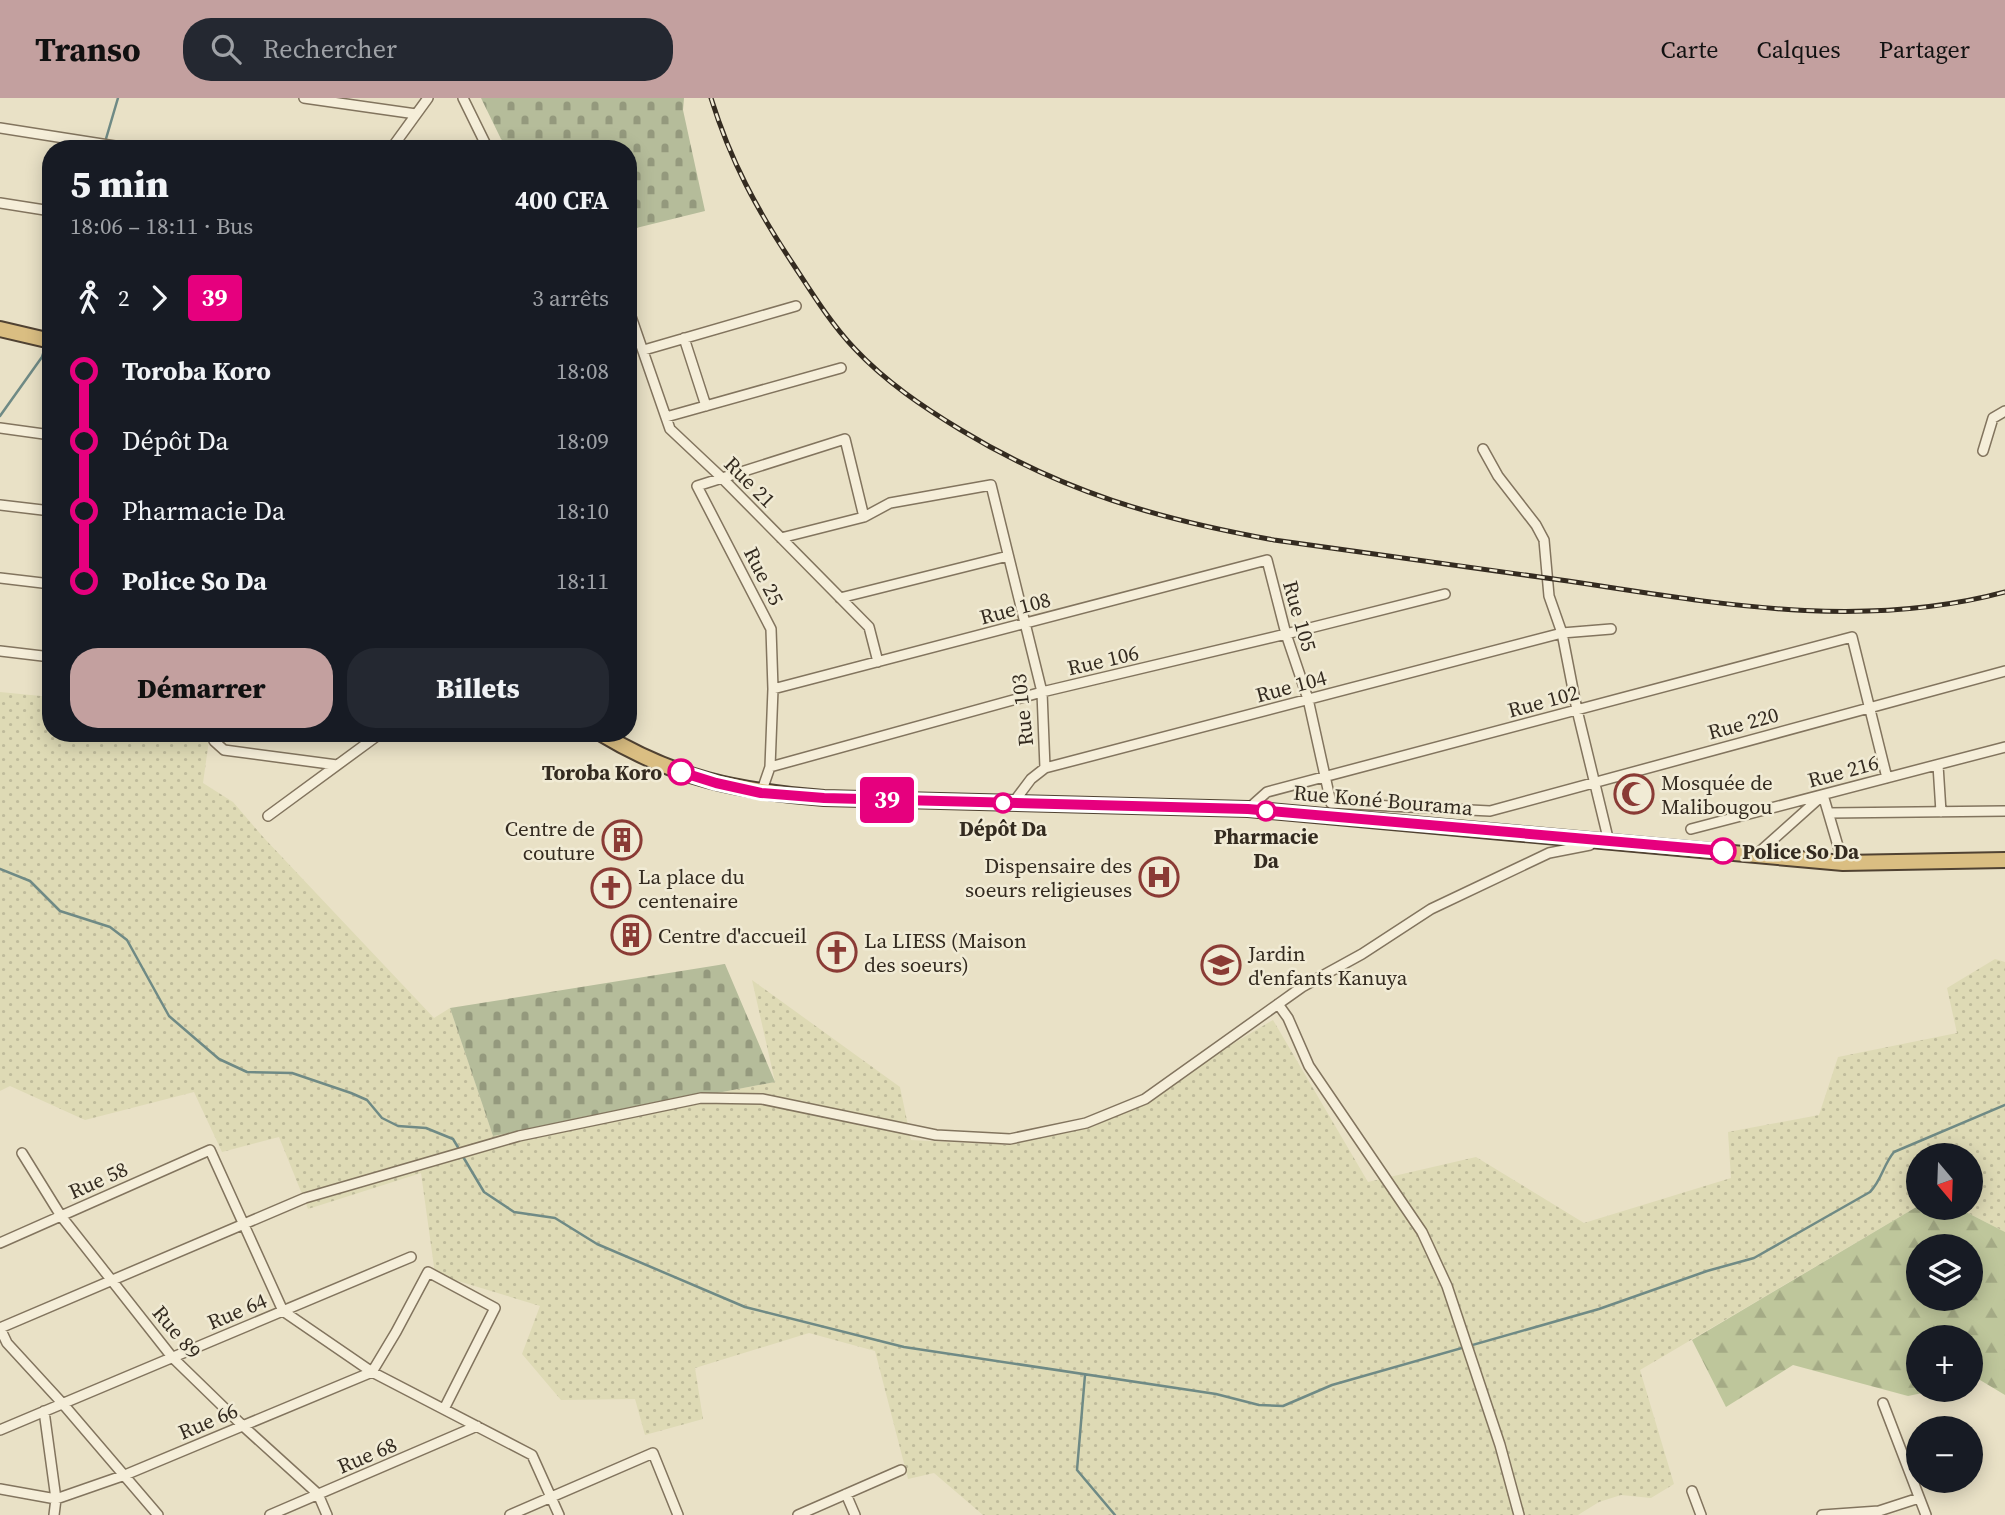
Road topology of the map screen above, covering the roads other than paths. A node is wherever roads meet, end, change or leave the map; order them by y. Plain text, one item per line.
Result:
1 (304, 98) edge
2 (428, 98) edge
3 (463, 98) edge
4 (416, 114) junction
5 (0, 128) edge
6 (77, 140) edge
7 (397, 140) edge
8 (481, 140) edge
9 (0, 203) edge
10 (42, 210) edge
11 (796, 306) dead end
12 (0, 329) edge
13 (637, 333) edge
14 (684, 338) junction
15 (42, 339) edge
16 (643, 350) junction
17 (841, 368) dead end
18 (706, 405) junction
19 (2005, 411) edge
20 (667, 416) junction
21 (0, 428) edge
22 (42, 434) edge
23 (1483, 449) dead end
24 (1983, 451) dead end
25 (721, 477) junction
26 (0, 505) edge
27 (42, 510) edge
28 (864, 517) junction
29 (781, 538) junction
30 (1008, 556) junction
31 (1266, 560) joint
32 (0, 578) edge
33 (42, 583) edge
34 (1445, 593) dead end
35 (840, 598) junction
36 (1024, 623) junction
37 (1611, 629) dead end
38 (1562, 633) junction
39 (1286, 635) junction
40 (0, 651) edge
41 (42, 656) edge
42 (878, 662) junction
43 (2005, 671) edge
44 (773, 689) junction
45 (1042, 692) junction
46 (1308, 699) junction
47 (1869, 707) junction
48 (1577, 710) junction
49 (218, 742) edge
50 (369, 742) edge
51 (617, 742) edge
52 (2005, 747) edge
53 (337, 765) junction
54 (1938, 765) junction
55 (770, 767) junction
56 (1045, 768) junction
57 (1324, 777) junction
58 (1887, 778) junction
59 (1595, 781) junction
60 (761, 793) junction
61 (1823, 795) junction
62 (1013, 803) junction
63 (1331, 803) joint
64 (1248, 809) junction
65 (2005, 811) edge
66 (1941, 812) junction
67 (1829, 813) junction
68 (268, 816) dead end
69 (1691, 829) dead end
70 (1609, 842) junction
71 (1758, 854) junction
72 (2005, 860) edge
73 (1843, 863) junction
74 (1278, 1004) junction
75 (22, 1153) dead end
76 (61, 1216) junction
77 (243, 1224) junction
78 (0, 1242) edge
79 (411, 1257) dead end
80 (112, 1280) junction
81 (283, 1311) junction
82 (0, 1328) edge
83 (172, 1357) junction
84 (372, 1371) junction
85 (1883, 1403) dead end
86 (63, 1404) junction
87 (444, 1409) junction
88 (44, 1411) junction
89 (243, 1426) junction
90 (477, 1426) junction
91 (0, 1430) edge
92 (901, 1470) dead end
93 (125, 1475) junction
94 (0, 1489) edge
95 (1692, 1491) dead end
96 (318, 1494) junction
97 (846, 1494) junction
98 (551, 1497) junction
99 (1919, 1497) junction
100 (56, 1499) junction
101 (54, 1515) edge
102 (158, 1515) edge
103 (270, 1515) edge
104 (327, 1515) edge
105 (510, 1515) edge
106 (559, 1515) edge
107 (678, 1515) edge
108 (798, 1515) edge
109 (855, 1515) edge
110 (1519, 1515) edge
111 (1701, 1515) edge
112 (1822, 1515) edge
113 (1926, 1515) edge

1 - 4 street
2 - 4 street
3 - 8 street
4 - 7 street
5 - 6 street
9 - 10 street
11 - 14 street
12 - 15 highway
13 - 16 street, Rue 21
14 - 16 street
14 - 18 street
16 - 20 street, Rue 21
17 - 18 street
18 - 20 street
19 - 24 street
20 - 25 street, Rue 21
21 - 22 street
23 - 38 street
25 - 28 street
25 - 29 street, Rue 21
25 - 44 street, Rue 25
26 - 27 street
28 - 29 street
28 - 30 street, Rue 103
29 - 35 street, Rue 21
30 - 35 street
30 - 36 street, Rue 103
31 - 36 street, Rue 108
31 - 39 street, Rue 105
32 - 33 street
34 - 39 street, Rue 106
35 - 42 street, Rue 21
36 - 42 street, Rue 108
36 - 45 street, Rue 103
37 - 38 street, Rue 104
38 - 46 street, Rue 104
38 - 48 street
39 - 45 street, Rue 106
39 - 46 street, Rue 105
40 - 41 street
42 - 44 street, Rue 108
43 - 47 street, Rue 220
44 - 55 street, Rue 25
45 - 55 street, Rue 106
45 - 56 street, Rue 103
46 - 56 street, Rue 104
46 - 57 street, Rue 105
47 - 48 street, Rue 102
47 - 58 street
47 - 59 street, Rue 220
48 - 57 street, Rue 102
48 - 59 street
49 - 53 street
50 - 53 street
51 - 60 highway, Rue Koné Bourama
52 - 54 street, Rue 216
53 - 68 street
54 - 58 street, Rue 216
54 - 66 street
55 - 60 street, Rue 25
56 - 62 street, Rue 104
57 - 63 street, Rue 105
57 - 64 street, Rue 102
58 - 61 street, Rue 216
59 - 63 street, Rue 220
59 - 70 street
60 - 62 highway, Rue Koné Bourama
61 - 67 street
61 - 69 street, Rue 216
61 - 71 street
62 - 64 highway, Rue Koné Bourama
64 - 70 highway, Rue Koné Bourama
65 - 66 street
66 - 67 street
67 - 73 street
70 - 71 highway, Rue Koné Bourama
70 - 74 street
71 - 73 highway, Rue Koné Bourama
72 - 73 highway, Rue Koné Bourama
74 - 77 street
74 - 110 street
75 - 76 street, Rue 89
76 - 77 street, Rue 58
76 - 78 street, Rue 58
76 - 80 street, Rue 89
77 - 80 street
77 - 81 street
79 - 81 street, Rue 64
80 - 82 street
80 - 83 street, Rue 89
81 - 83 street, Rue 64
81 - 84 street
82 - 86 street
83 - 86 street, Rue 64
83 - 89 street, Rue 89
84 - 87 street
84 - 87 street
84 - 89 street, Rue 66
85 - 99 street
86 - 88 street, Rue 64
86 - 93 street
87 - 90 street
88 - 91 street, Rue 64
88 - 100 street
89 - 93 street, Rue 66
89 - 96 street, Rue 89
90 - 96 street, Rue 68
90 - 98 street
92 - 97 street
93 - 100 street, Rue 66
93 - 102 street
94 - 100 street
95 - 111 street
96 - 103 street, Rue 68
96 - 104 street, Rue 89
97 - 108 street
97 - 109 street
98 - 105 street
98 - 106 street
98 - 107 street
99 - 112 street
99 - 113 street
100 - 101 street

